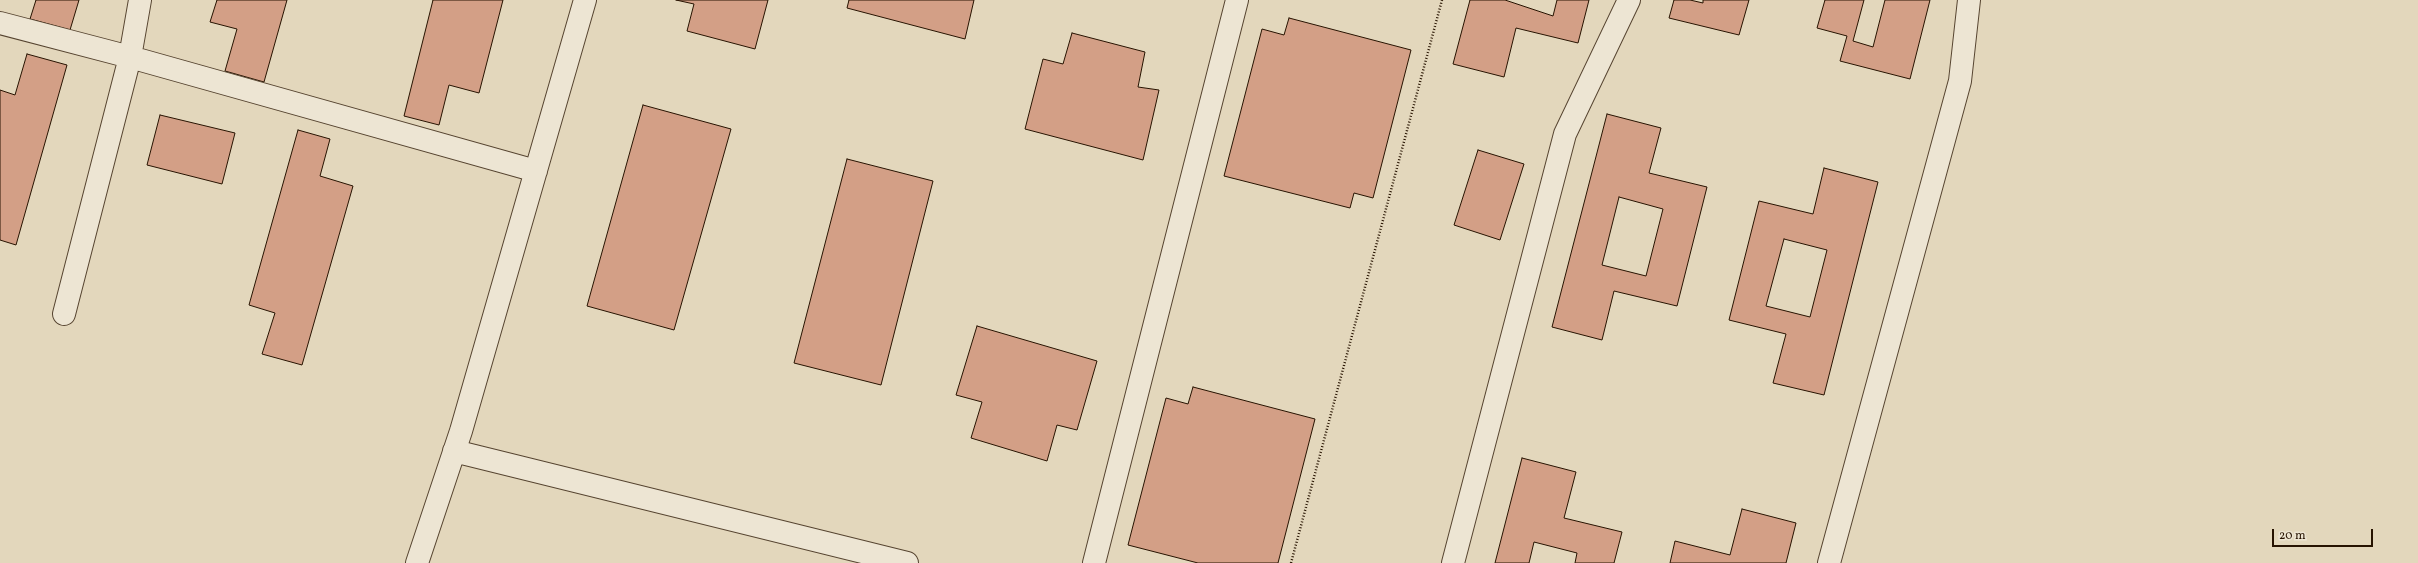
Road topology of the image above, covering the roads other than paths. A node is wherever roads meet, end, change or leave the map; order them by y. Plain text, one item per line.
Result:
1 (140, 0) edge
2 (585, 0) edge
3 (1237, 0) edge
4 (1629, 0) edge
5 (1969, 0) edge
6 (0, 23) edge
7 (130, 57) junction
8 (536, 171) junction
9 (64, 314) dead end
10 (454, 452) junction
11 (417, 563) edge
12 (907, 563) edge
13 (1094, 563) edge
14 (1453, 563) edge
15 (1829, 563) edge

1 - 7 street
2 - 8 street
3 - 13 street
4 - 14 street
5 - 15 street
6 - 7 street
7 - 8 street
7 - 9 street
8 - 10 street
10 - 11 street
10 - 12 street

